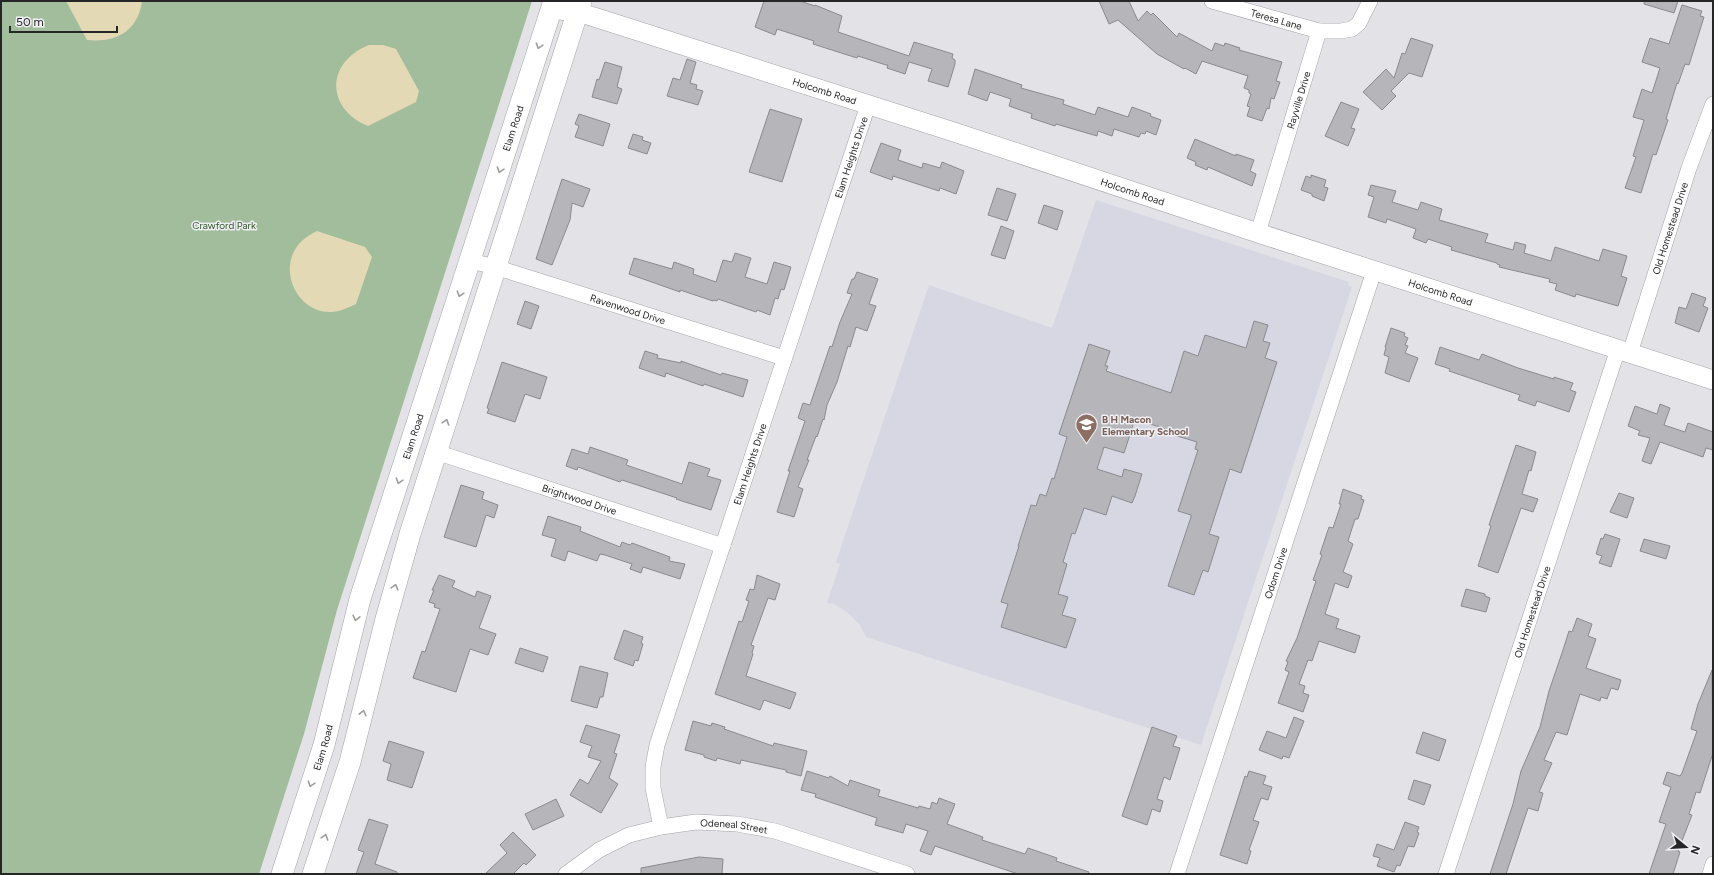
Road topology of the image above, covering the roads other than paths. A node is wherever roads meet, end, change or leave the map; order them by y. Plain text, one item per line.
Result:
1 (1212, 1) edge
2 (1370, 1) edge
3 (553, 5) edge
4 (579, 7) edge
5 (1319, 31) junction
6 (1713, 104) edge
7 (868, 105) junction
8 (1258, 233) junction
9 (471, 261) junction
10 (495, 267) junction
11 (1374, 271) junction
12 (1624, 351) junction
13 (784, 358) junction
14 (1713, 380) edge
15 (410, 444) junction
16 (436, 452) junction
17 (723, 546) junction
18 (661, 827) junction
19 (1713, 864) edge
20 (282, 874) edge
21 (313, 874) edge
22 (566, 874) edge
23 (907, 874) edge
24 (1176, 874) edge
25 (1446, 874) edge
26 (1710, 874) edge

1 - 5 street, Teresa Lane
2 - 5 street
3 - 4 street, Holcomb Road
3 -> 9 main road, Elam Road
4 - 7 street, Holcomb Road
4 - 10 main road
5 - 8 street, Rayville Drive
6 - 12 street, Old Homestead Drive
7 - 8 street, Holcomb Road
7 - 13 street, Elam Heights Drive
8 - 11 street, Holcomb Road
9 - 10 street, Ravenwood Drive
9 -> 15 main road, Elam Road
10 - 13 street, Ravenwood Drive
16 -> 10 main road
11 - 12 street, Holcomb Road
11 - 24 street, Odom Drive
12 - 14 street, Holcomb Road
12 - 25 street, Old Homestead Drive
13 - 17 street, Elam Heights Drive
15 - 16 main road
15 -> 20 main road, Elam Road
16 - 17 street, Brightwood Drive
21 -> 16 main road
17 - 18 street, Elam Heights Drive
18 - 22 street, Odeneal Street
18 - 23 street, Odeneal Street
19 - 26 street

